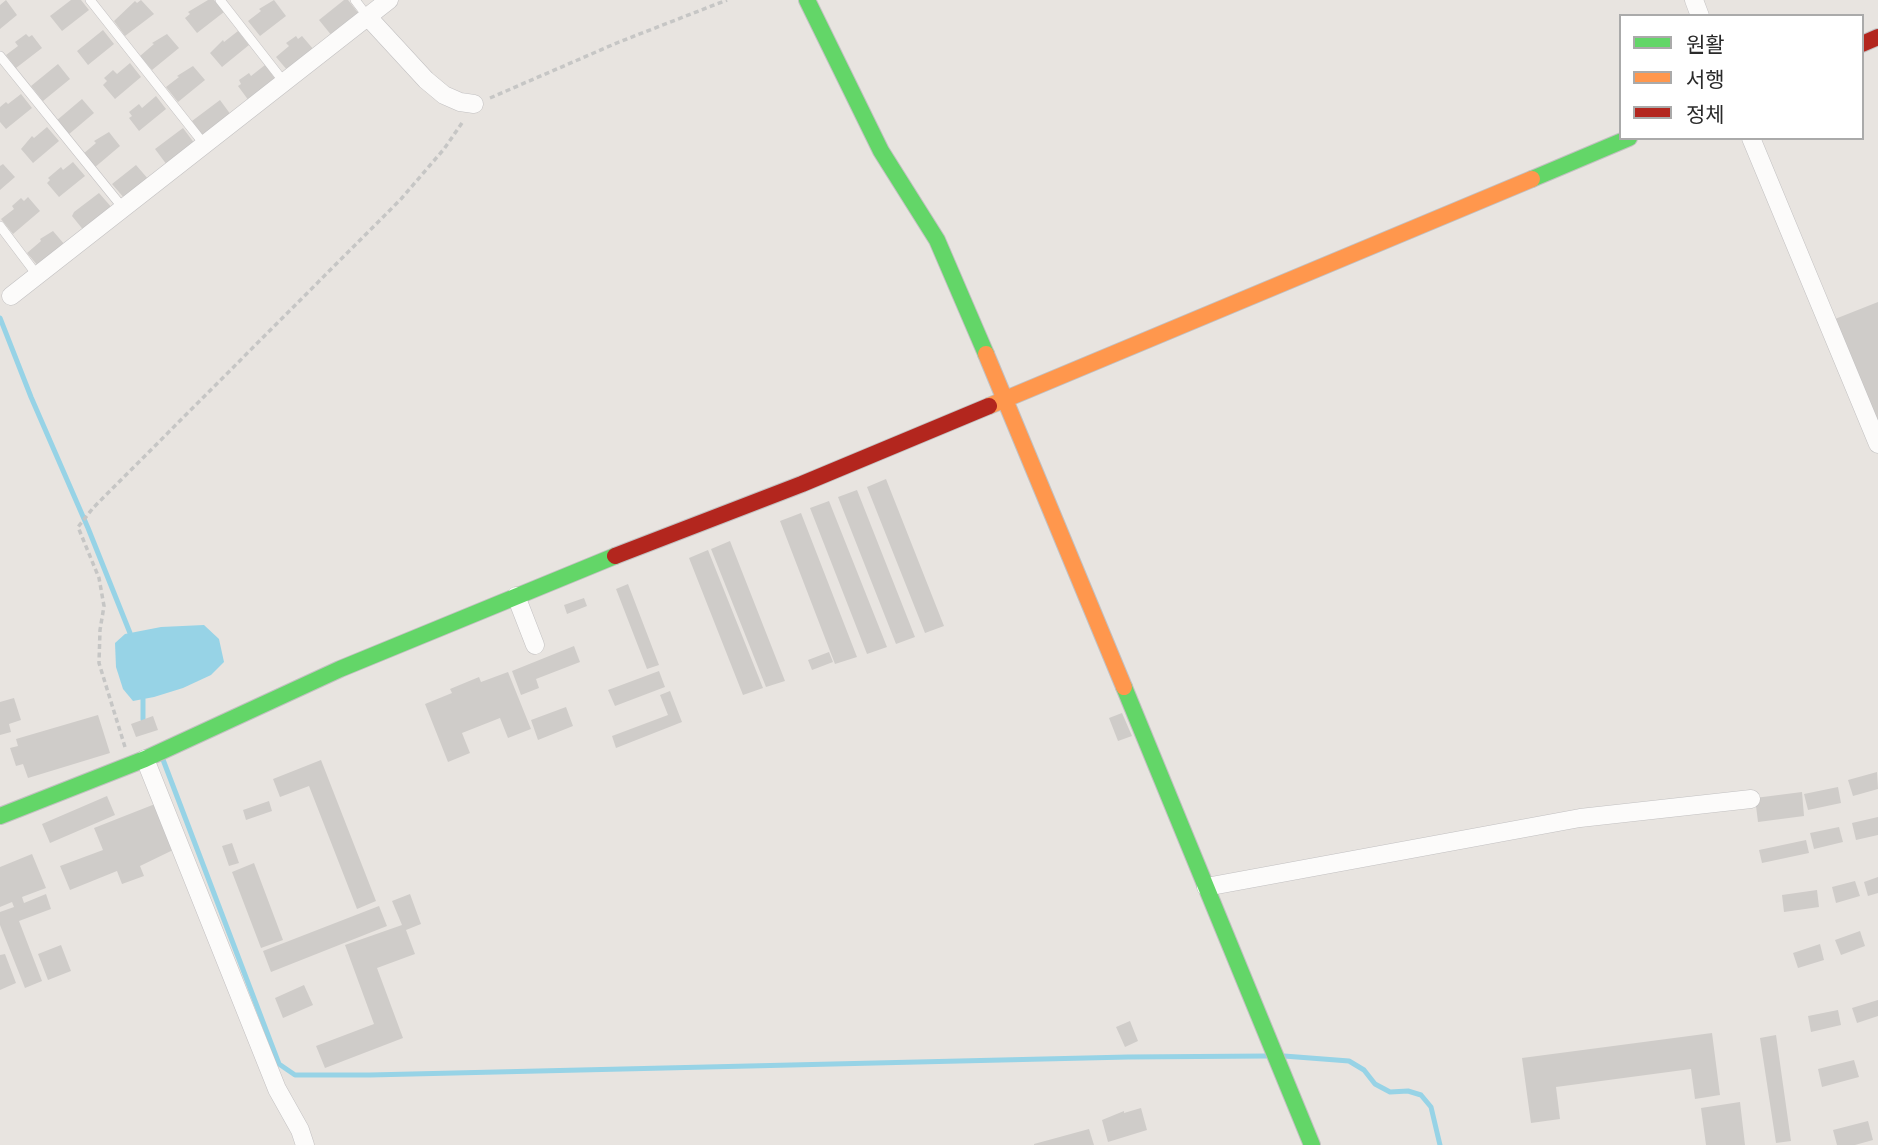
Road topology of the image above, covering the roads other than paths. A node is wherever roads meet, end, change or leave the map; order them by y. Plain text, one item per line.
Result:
1 (90, 0) edge
2 (220, 0) edge
3 (355, 0) edge
4 (388, 0) edge
5 (807, 0) edge
6 (368, 16) junction
7 (0, 56) edge
8 (284, 82) junction
9 (474, 104) road end
10 (1624, 140) edge
11 (1752, 140) edge
12 (204, 144) junction
13 (122, 208) junction
14 (0, 226) edge
15 (37, 275) junction
16 (11, 296) dead end
17 (1006, 399) junction
18 (1878, 444) edge
19 (516, 596) junction
20 (535, 645) dead end
21 (139, 762) junction
22 (1751, 799) dead end
23 (0, 816) edge
24 (1206, 887) junction
25 (304, 1145) edge
26 (1312, 1145) edge

1 - 12 lane
2 - 8 lane
3 - 6 lane
4 - 6 street
5 - 17 street
6 - 8 street
6 - 9 street
7 - 13 lane
8 - 12 street
10 - 17 street
11 - 18 street
12 - 13 street
13 - 15 street
14 - 15 lane
15 - 16 street
17 - 19 street
17 - 24 street
19 - 20 street
19 - 21 street
21 - 23 street
21 - 25 street
22 - 24 street
24 - 26 street

